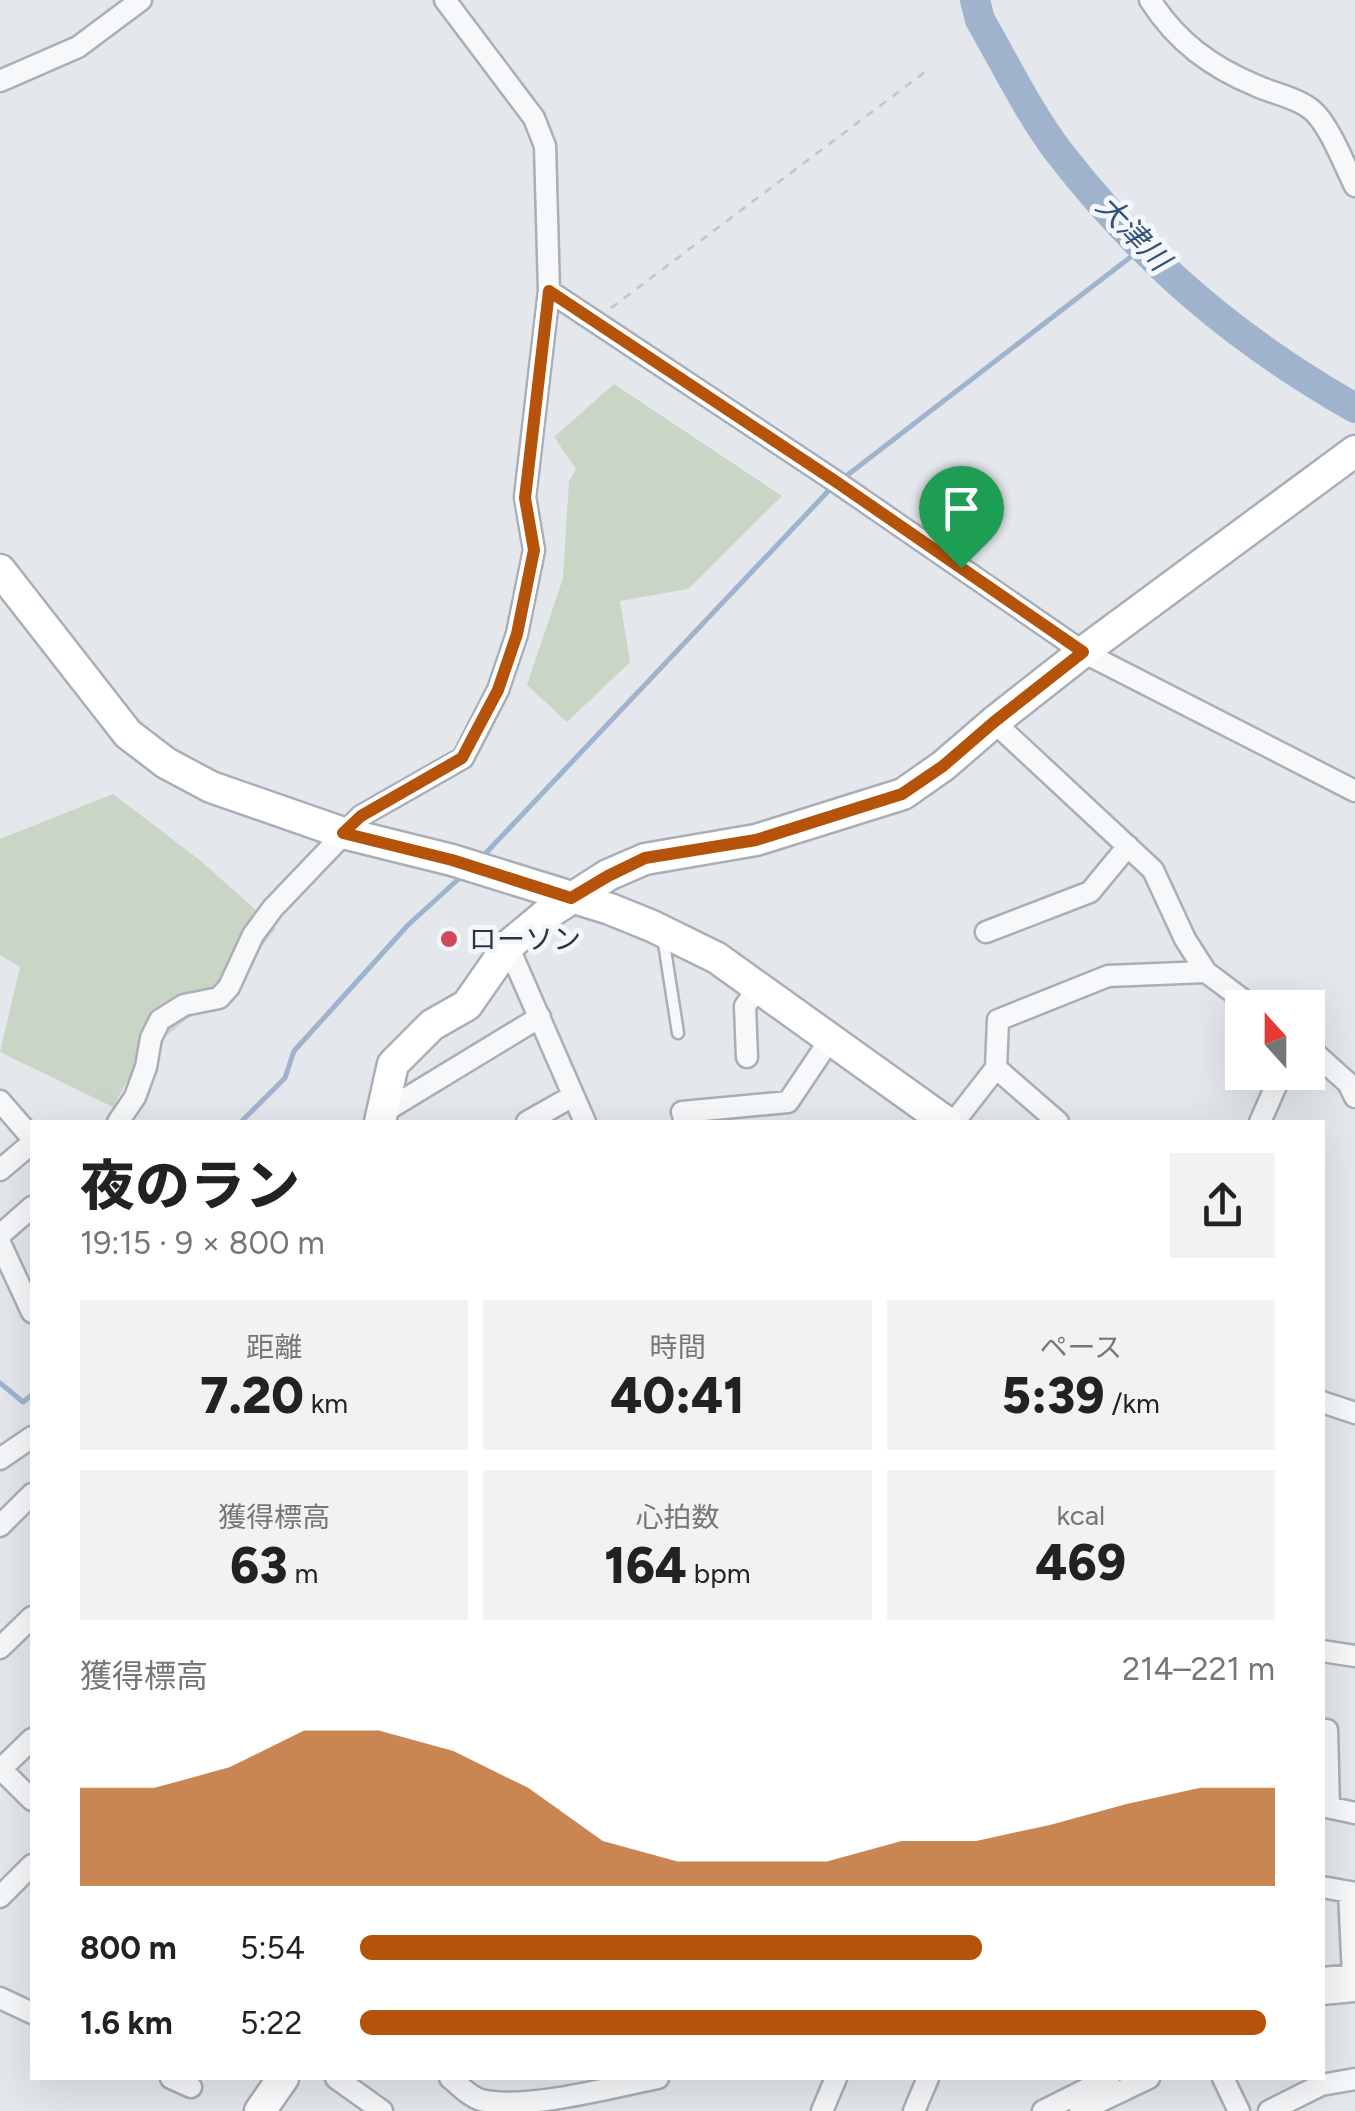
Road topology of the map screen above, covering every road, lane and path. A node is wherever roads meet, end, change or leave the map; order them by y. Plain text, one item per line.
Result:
1 (140, 0) edge
2 (445, 0) edge
3 (1150, 0) edge
4 (930, 69) dead end
5 (0, 81) edge
6 (1355, 186) edge
7 (549, 291) junction
8 (593, 322) junction
9 (1352, 454) edge
10 (0, 570) edge
11 (1083, 652) junction
12 (994, 722) junction
13 (1355, 790) edge
14 (343, 833) junction
15 (1128, 846) junction
16 (571, 898) junction
17 (662, 931) junction
18 (986, 932) dead end
19 (508, 946) junction
20 (1206, 972) junction
21 (758, 988) junction
22 (1230, 990) edge
23 (540, 1017) junction
24 (678, 1033) dead end
25 (829, 1041) junction
26 (747, 1057) dead end
27 (1325, 1062) edge
28 (996, 1068) junction
29 (1274, 1090) edge
30 (573, 1096) junction
31 (1355, 1097) edge
32 (2, 1106) edge
33 (756, 1114) edge
34 (381, 1118) edge
35 (119, 1120) edge
36 (531, 1120) edge
37 (584, 1120) edge
38 (684, 1120) edge
39 (943, 1120) edge
40 (956, 1120) edge
41 (1056, 1120) edge
42 (1261, 1120) edge
43 (30, 1139) edge
44 (30, 1143) edge
45 (0, 1170) edge
46 (30, 1208) edge
47 (0, 1239) edge
48 (30, 1307) edge
49 (1325, 1403) edge
50 (1355, 1413) edge
51 (30, 1438) edge
52 (0, 1460) edge
53 (30, 1496) edge
54 (0, 1526) edge
55 (30, 1619) edge
56 (0, 1648) edge
57 (1325, 1652) edge
58 (1355, 1656) edge
59 (1325, 1730) edge
60 (30, 1741) edge
61 (0, 1769) edge
62 (30, 1798) edge
63 (1326, 1807) edge
64 (1355, 1813) edge
65 (30, 1867) edge
66 (1325, 1888) edge
67 (1352, 1893) edge
68 (0, 1896) edge
69 (1325, 1978) edge
70 (1354, 1981) edge
71 (1325, 1993) edge
72 (1355, 2079) edge
73 (176, 2080) edge
74 (282, 2080) edge
75 (339, 2080) edge
76 (452, 2080) edge
77 (651, 2080) edge
78 (835, 2080) edge
79 (927, 2080) edge
80 (1105, 2080) edge
81 (1145, 2080) edge
82 (1224, 2080) edge
83 (192, 2087) dead end
84 (568, 2103) edge
85 (500, 2107) edge
86 (260, 2111) edge
87 (382, 2111) edge
88 (822, 2111) edge
89 (914, 2111) edge
90 (1043, 2111) edge
91 (1080, 2111) edge
92 (1239, 2111) edge
93 (1268, 2111) edge

1 - 5 street
2 - 7 street
3 - 6 street
4 - 8 path
7 - 8 street
7 - 14 street
8 - 11 street
9 - 11 street
10 - 14 street
11 - 12 street
11 - 13 street
12 - 15 street
12 - 16 street
14 - 16 street
14 - 35 street
15 - 18 street
15 - 20 street
16 - 17 street
16 - 19 street
17 - 21 street
17 - 24 lane
19 - 23 street
19 - 34 street
20 - 22 street
20 - 28 street
21 - 25 street
21 - 26 street
23 - 30 street
23 - 34 street
25 - 33 street
25 - 39 street
27 - 31 street
28 - 40 street
28 - 41 street
29 - 42 street
30 - 36 street
30 - 37 street
32 - 43 street
33 - 38 street
44 - 45 street
46 - 47 street
47 - 48 street
49 - 50 street
51 - 52 street
53 - 54 street
55 - 56 street
57 - 58 street
59 - 63 street
60 - 61 street
61 - 62 street
63 - 64 street
65 - 68 street
66 - 67 street
67 - 70 street
69 - 70 street
70 - 71 street
72 - 93 street
73 - 83 street
74 - 86 street
75 - 87 street
76 - 85 street
77 - 84 street
78 - 88 street
79 - 89 street
80 - 90 street
81 - 91 street
82 - 92 street
84 - 85 street

